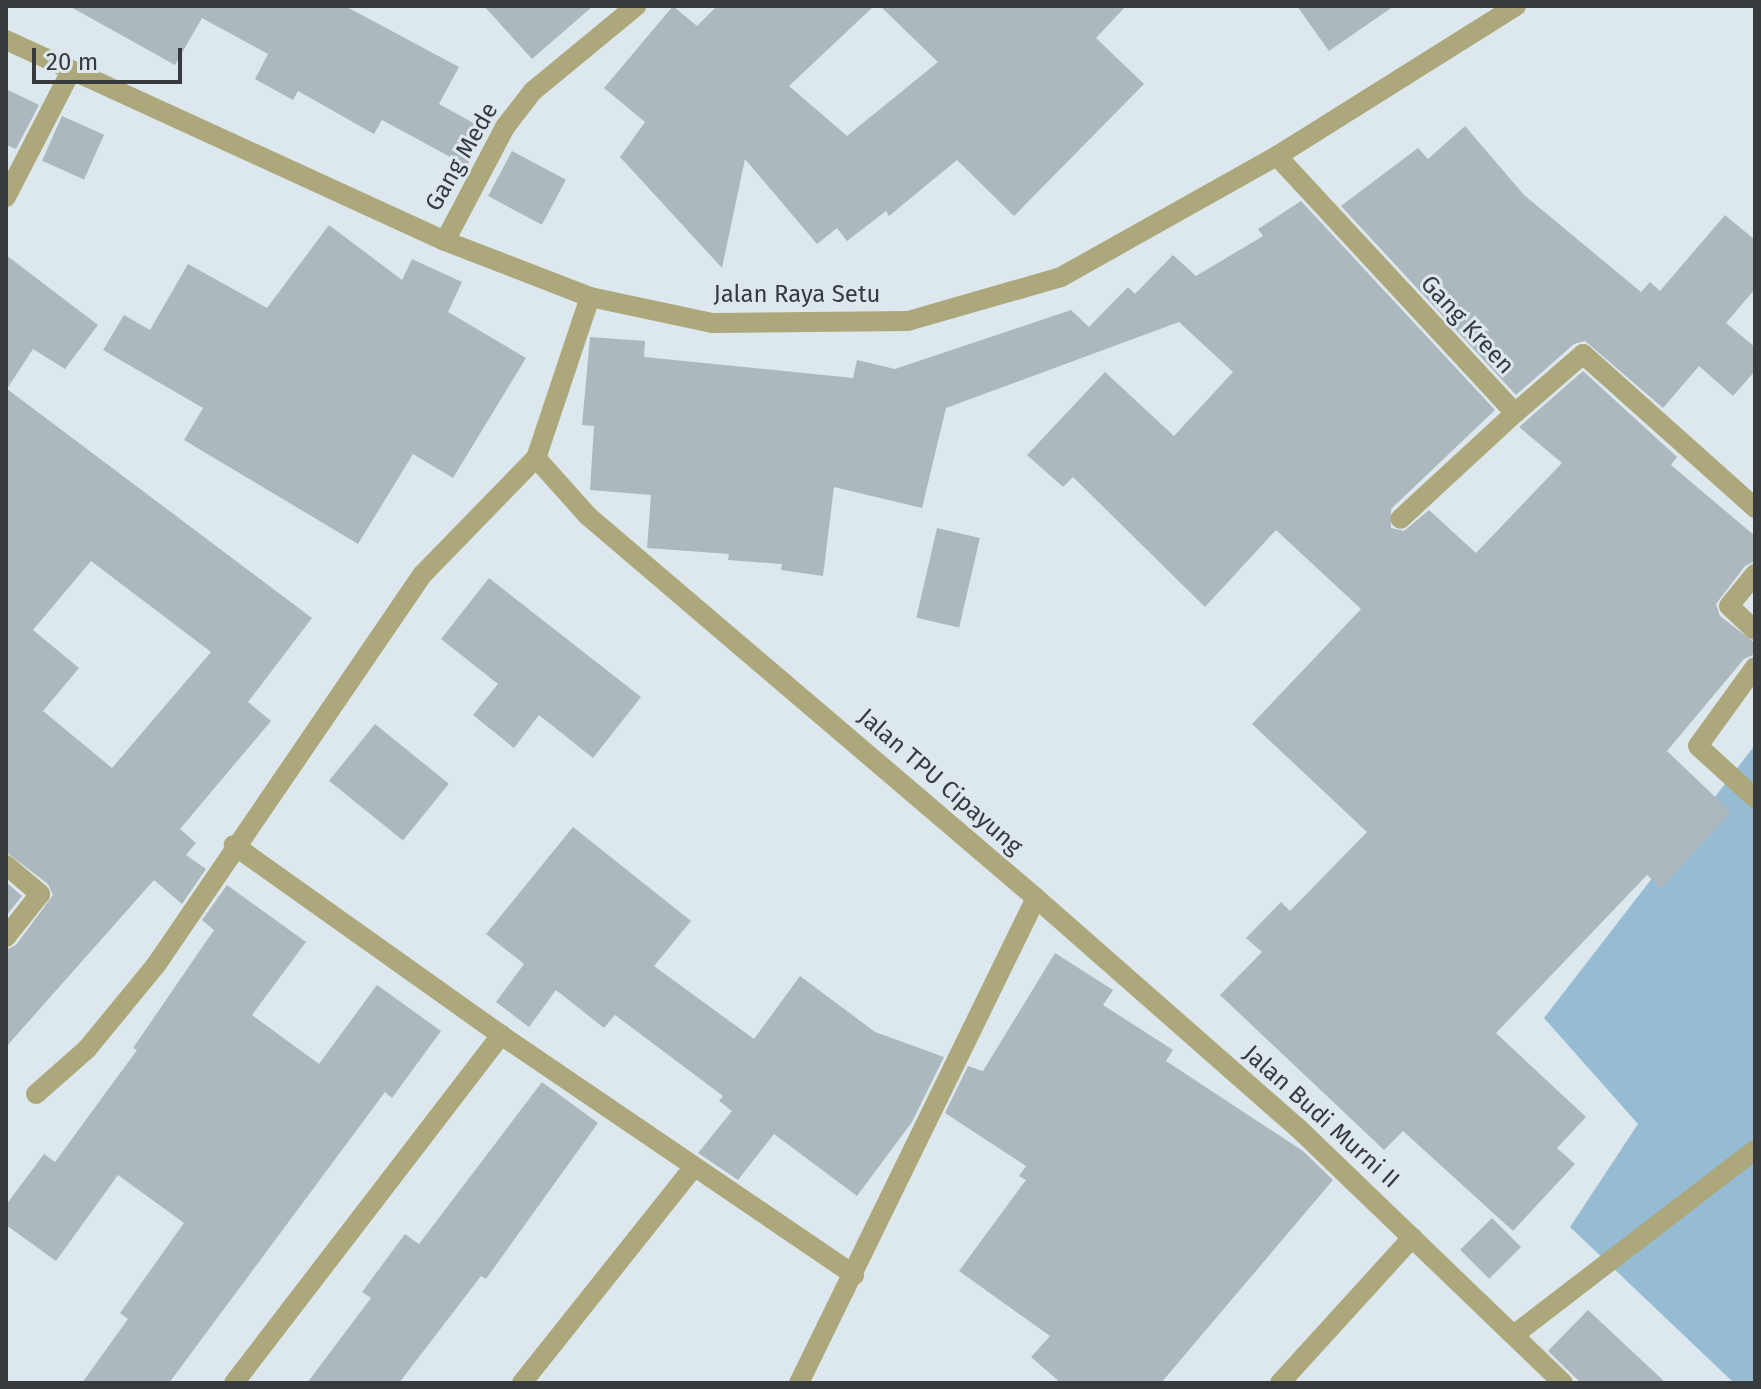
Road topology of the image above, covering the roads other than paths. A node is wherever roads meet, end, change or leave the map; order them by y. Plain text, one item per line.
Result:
1 (636, 6) edge
2 (1516, 6) edge
3 (6, 40) edge
4 (70, 73) junction
5 (1277, 156) junction
6 (6, 197) edge
7 (445, 241) junction
8 (590, 297) junction
9 (1515, 413) junction
10 (536, 458) junction
11 (1755, 508) edge
12 (1400, 519) dead end
13 (1755, 574) edge
14 (1755, 630) edge
15 (1755, 667) edge
16 (1755, 798) edge
17 (234, 845) junction
18 (6, 865) edge
19 (1036, 898) junction
20 (6, 937) edge
21 (501, 1035) junction
22 (36, 1094) dead end
23 (1755, 1150) edge
24 (694, 1167) junction
25 (1413, 1237) junction
26 (854, 1275) junction
27 (1515, 1334) junction
28 (234, 1383) edge
29 (522, 1383) edge
30 (799, 1383) edge
31 (1280, 1383) edge
32 (1563, 1383) edge

1 - 7 street, Gang Mede
2 - 5 street, Jalan Raya Setu
3 - 4 street, Jalan Raya Setu
4 - 6 street
4 - 7 street, Jalan Raya Setu
5 - 8 street, Jalan Raya Setu
5 - 9 street, Gang Kreen
7 - 8 street, Jalan Raya Setu
8 - 10 street
9 - 11 street
9 - 12 street
10 - 17 street
10 - 19 street, Jalan TPU Cipayung
13 - 14 street
15 - 16 street
17 - 21 street
17 - 22 street
18 - 20 street
19 - 25 street, Jalan Budi Murni II
19 - 26 street
21 - 24 street
21 - 28 street
23 - 27 street
24 - 26 street
24 - 29 street
25 - 27 street, Jalan Budi Murni II
25 - 31 street
26 - 30 street
27 - 32 street, Jalan Budi Murni II

